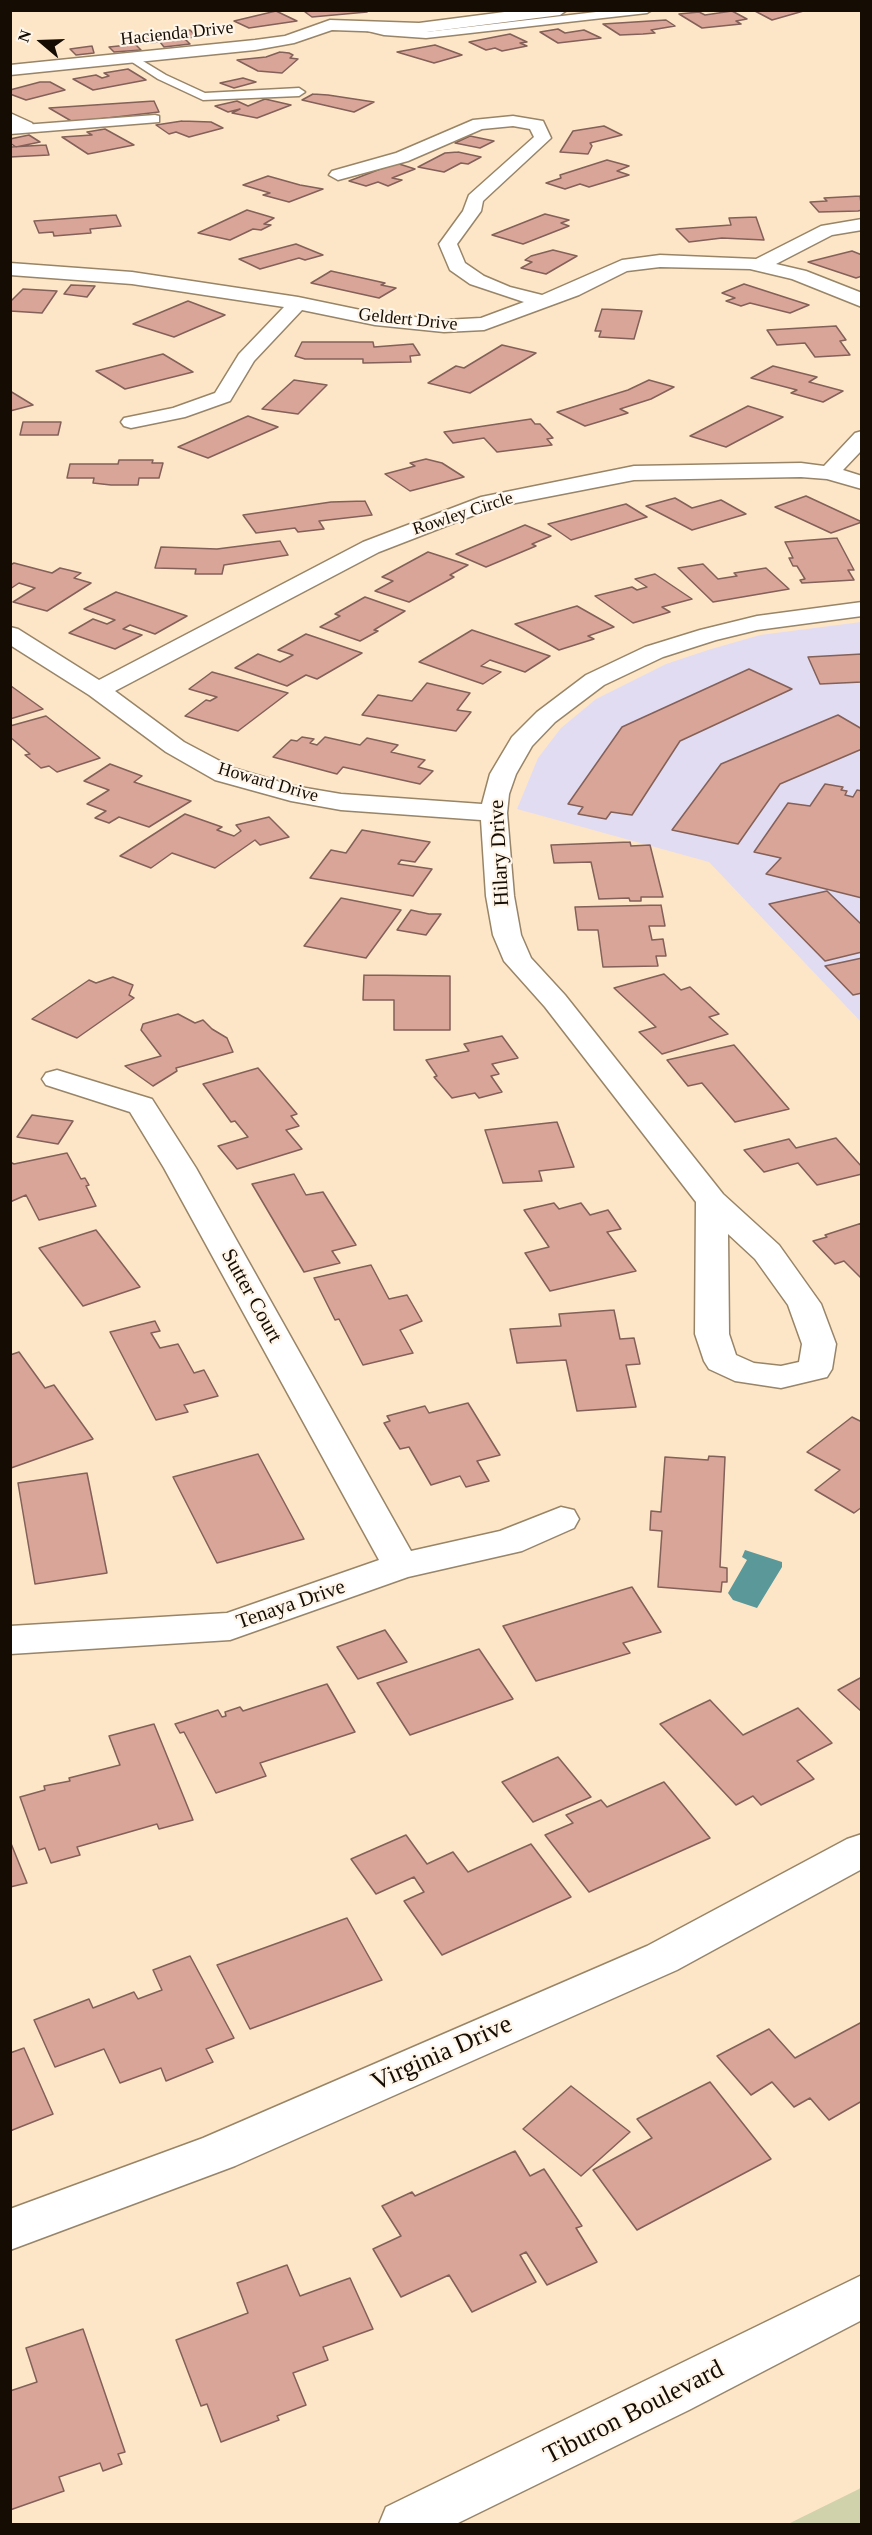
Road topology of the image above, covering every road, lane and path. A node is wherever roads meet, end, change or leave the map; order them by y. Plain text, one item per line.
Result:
1 (560, 10) edge
2 (647, 10) edge
3 (343, 24) junction
4 (133, 58) junction
5 (10, 70) edge
6 (300, 92) dead end
7 (10, 118) edge
8 (155, 119) dead end
9 (18, 129) edge
10 (338, 175) dead end
11 (861, 224) edge
12 (759, 265) junction
13 (10, 269) edge
14 (541, 301) junction
15 (861, 301) edge
16 (298, 303) junction
17 (131, 422) dead end
18 (861, 437) edge
19 (829, 473) junction
20 (861, 483) edge
21 (861, 609) edge
22 (10, 634) edge
23 (98, 690) junction
24 (494, 813) junction
25 (57, 1079) dead end
26 (712, 1201) junction
27 (561, 1519) dead end
28 (401, 1566) junction
29 (10, 1640) edge
30 (861, 1850) edge
31 (10, 2230) edge
32 (861, 2296) edge
33 (404, 2524) edge

1 - 3 street, Hacienda Drive
2 - 3 lane
3 - 4 street, Hacienda Drive
4 - 5 street, Hacienda Drive
4 - 6 lane
7 - 9 street
8 - 9 lane
10 - 14 street
11 - 12 street
12 - 14 street, Geldert Drive
12 - 15 street, Geldert Drive
13 - 16 street, Geldert Drive
14 - 16 street, Geldert Drive
16 - 17 street
18 - 19 street
19 - 20 street, Rowley Circle
19 - 23 street, Rowley Circle
21 - 24 street, Hilary Drive
22 - 23 street, Howard Drive
23 - 24 street, Howard Drive
24 - 26 street, Hilary Drive
25 - 28 street, Sutter Court
26 - 26 street, Hilary Drive
27 - 28 street, Tenaya Drive
28 - 29 street, Tenaya Drive
30 - 31 street, Virginia Drive
32 - 33 street, Tiburon Boulevard

